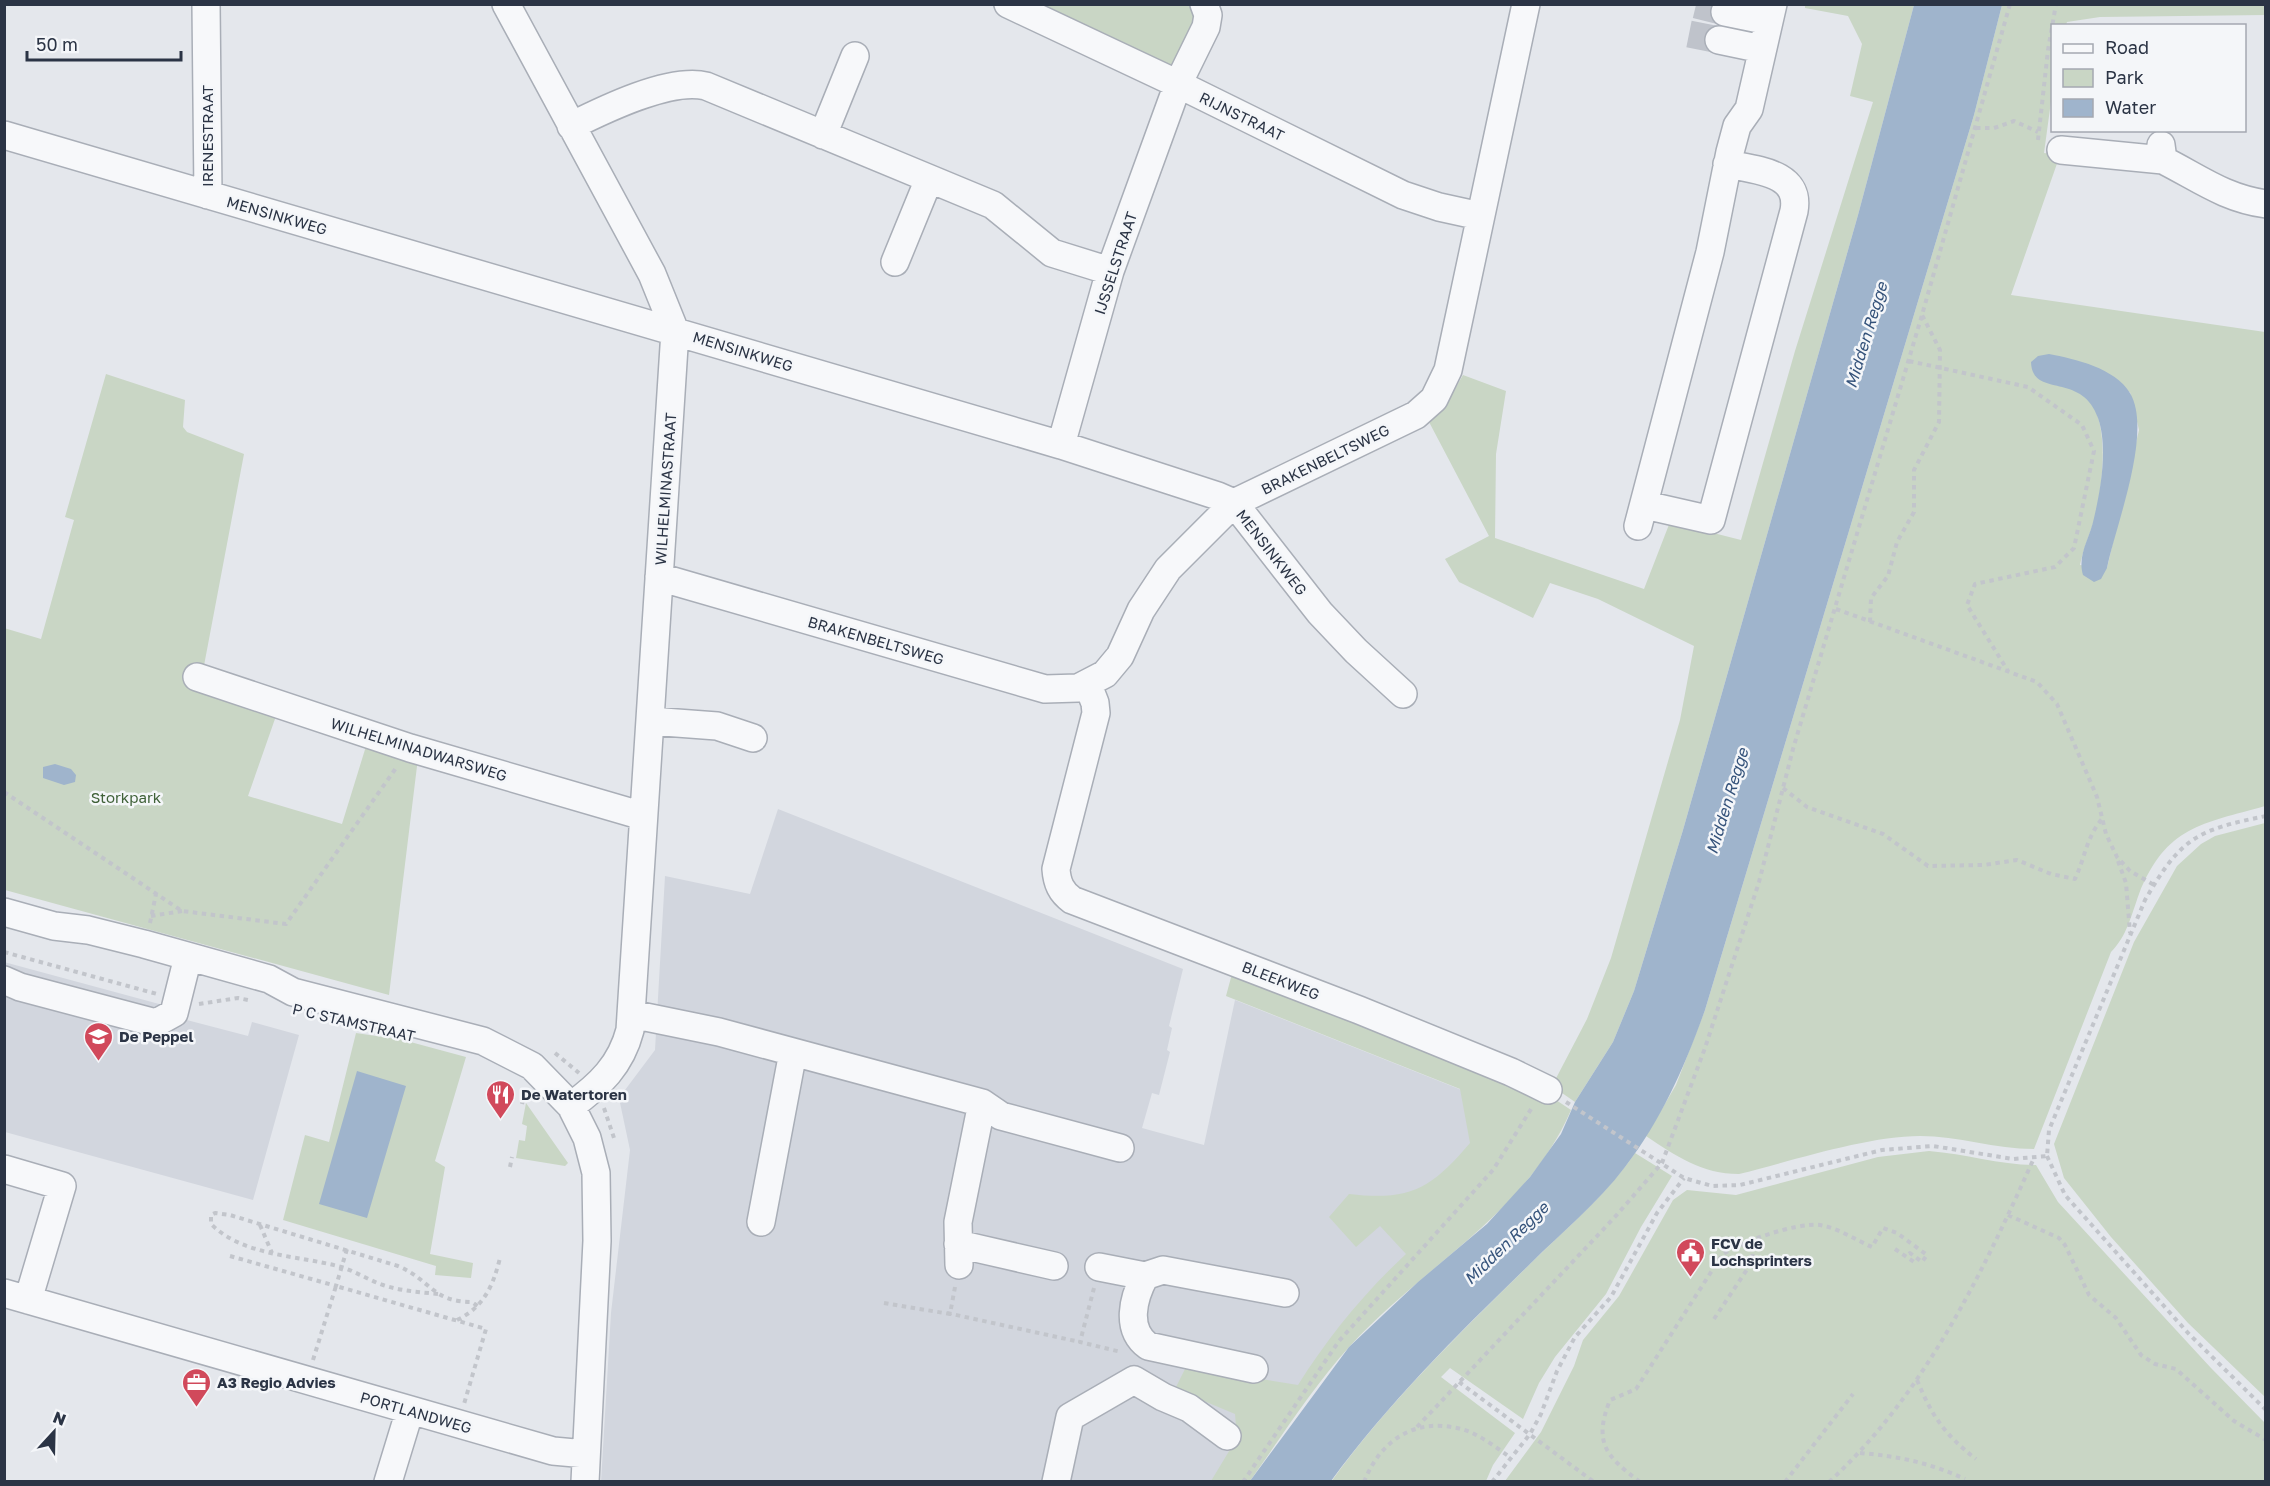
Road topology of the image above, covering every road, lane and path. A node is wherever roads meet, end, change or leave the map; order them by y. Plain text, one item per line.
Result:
1 (206, 4) edge
2 (506, 4) edge
3 (1008, 4) edge
4 (2010, 4) edge
5 (2056, 4) edge
6 (1210, 6) edge
7 (1520, 6) edge
8 (2053, 24) edge
9 (1722, 26) tunnel mouth
10 (1767, 28) edge
11 (2051, 33) edge
12 (855, 56) dead end
13 (1178, 84) junction
14 (571, 126) junction
15 (1976, 128) junction
16 (2038, 132) junction
17 (4, 135) edge
18 (823, 135) junction
19 (2061, 150) joint
20 (1727, 164) junction
21 (929, 179) junction
22 (208, 195) junction
23 (2265, 204) edge
24 (1480, 216) junction
25 (895, 262) dead end
26 (1110, 271) junction
27 (1922, 315) junction
28 (675, 331) junction
29 (1909, 362) junction
30 (1939, 367) junction
31 (1061, 446) junction
32 (1234, 503) junction
33 (659, 577) junction
34 (1836, 609) junction
35 (1870, 622) junction
36 (2008, 671) junction
37 (197, 677) dead end
38 (1088, 685) junction
39 (1403, 694) dead end
40 (650, 721) junction
41 (753, 738) dead end
42 (410, 748) junction
43 (1783, 788) junction
44 (4, 792) edge
45 (643, 816) junction
46 (2265, 816) edge
47 (2102, 818) junction
48 (2117, 857) junction
49 (2154, 885) junction
50 (156, 894) junction
51 (182, 911) junction
52 (4, 912) edge
53 (151, 916) junction
54 (147, 933) dead end
55 (2130, 936) junction
56 (4, 952) edge
57 (183, 977) junction
58 (4, 980) edge
59 (250, 1000) dead end
60 (631, 1014) junction
61 (793, 1052) junction
62 (526, 1088) dead end
63 (1545, 1088) junction
64 (982, 1102) junction
65 (522, 1104) dead end
66 (571, 1106) junction
67 (1120, 1148) dead end
68 (2047, 1156) junction
69 (512, 1157) dead end
70 (2034, 1157) junction
71 (1660, 1162) junction
72 (510, 1167) dead end
73 (4, 1169) edge
74 (1684, 1178) junction
75 (2008, 1215) junction
76 (761, 1222) dead end
77 (260, 1224) junction
78 (1743, 1245) junction
79 (347, 1249) junction
80 (1895, 1249) dead end
81 (272, 1253) junction
82 (959, 1254) junction
83 (230, 1256) dead end
84 (1906, 1257) junction
85 (500, 1258) dead end
86 (1917, 1264) dead end
87 (1054, 1266) dead end
88 (341, 1267) junction
89 (1099, 1267) joint
90 (1145, 1276) junction
91 (336, 1286) junction
92 (1285, 1293) dead end
93 (438, 1294) junction
94 (16, 1296) edge
95 (884, 1303) dead end
96 (479, 1307) junction
97 (947, 1313) junction
98 (1714, 1319) dead end
99 (457, 1321) junction
100 (1080, 1342) junction
101 (1148, 1346) junction
102 (212, 1353) junction
103 (311, 1365) dead end
104 (1254, 1369) dead end
105 (1916, 1379) junction
106 (1459, 1382) junction
107 (1853, 1394) dead end
108 (197, 1404) dead end
109 (410, 1410) junction
110 (2265, 1410) edge
111 (458, 1425) junction
112 (1417, 1426) junction
113 (1530, 1434) junction
114 (1227, 1436) dead end
115 (2265, 1440) edge
116 (1860, 1453) junction
117 (586, 1454) junction
118 (1510, 1457) junction
119 (1976, 1459) dead end
120 (1965, 1479) dead end
121 (388, 1482) edge
122 (585, 1482) edge
123 (1056, 1482) edge
124 (1243, 1482) edge
125 (1365, 1482) edge
126 (1492, 1482) edge
127 (1594, 1482) edge
128 (1640, 1482) edge
129 (1785, 1482) edge
130 (1829, 1482) edge

1 - 22 street, IRENESTRAAT
2 - 14 street, WILHELMINASTRAAT
3 - 13 street, RIJNSTRAAT
4 - 15 path
5 - 8 path
6 - 13 street, IJSSELSTRAAT
7 - 24 street, BRAKENBELTSWEG
9 - 10 street
10 - 20 street
11 - 16 path
12 - 18 street
13 - 24 street, RIJNSTRAAT
13 - 26 street, IJSSELSTRAAT
14 - 18 street
14 - 28 street, WILHELMINASTRAAT
15 - 16 path
15 - 27 path
16 - 19 path
17 - 22 street, MENSINKWEG
18 - 21 street
19 - 23 street
20 - 20 street
21 - 25 street
21 - 26 street
22 - 28 street, MENSINKWEG
24 - 32 street, BRAKENBELTSWEG
26 - 31 street, IJSSELSTRAAT
27 - 29 path
27 - 30 path
28 - 31 street, MENSINKWEG
28 - 33 street, WILHELMINASTRAAT
29 - 30 path
29 - 34 path
30 - 35 path
30 - 36 path
31 - 32 street, MENSINKWEG
32 - 38 street, BRAKENBELTSWEG
32 - 39 street, MENSINKWEG
33 - 38 street, BRAKENBELTSWEG
33 - 40 street, WILHELMINASTRAAT
34 - 35 path
34 - 43 path
35 - 36 path
36 - 47 path
37 - 42 street, WILHELMINADWARSWEG
38 - 63 street, BLEEKWEG
40 - 41 street
40 - 45 street, WILHELMINASTRAAT
42 - 45 street, WILHELMINADWARSWEG
42 - 51 path
43 - 47 path
43 - 71 path
44 - 50 path
45 - 60 street, WILHELMINASTRAAT
46 - 49 path
47 - 48 path
48 - 49 path
48 - 55 path
49 - 55 path
50 - 51 path
50 - 53 path
51 - 53 path
52 - 57 street, P C STAMSTRAAT
53 - 54 path
55 - 68 path
56 - 57 path
57 - 58 street
57 - 59 path
57 - 66 street, P C STAMSTRAAT
60 - 61 street
60 - 66 street, WILHELMINASTRAAT
61 - 64 street
61 - 76 street
62 - 65 path
63 - 71 path
63 - 124 path
64 - 67 street
64 - 82 street
66 - 117 street, P C STAMSTRAAT
68 - 70 path
68 - 110 path
69 - 72 path
70 - 74 path
70 - 75 path
71 - 74 path
71 - 106 path
73 - 94 street
74 - 113 path
75 - 105 path
75 - 115 path
77 - 79 path
77 - 81 path
77 - 81 path
78 - 84 path
78 - 98 path
78 - 128 path
79 - 88 path
79 - 93 path
80 - 84 path
81 - 88 path
82 - 87 street
82 - 97 path
83 - 91 path
84 - 86 path
85 - 96 path
88 - 91 path
88 - 93 path
89 - 90 street
89 - 100 path
90 - 92 street
90 - 101 street
91 - 99 path
91 - 103 path
93 - 96 path
94 - 102 street, PORTLANDWEG
95 - 97 path
96 - 99 path
97 - 100 path
99 - 111 path
100 - 101 path
101 - 104 street
102 - 108 path
102 - 109 street, PORTLANDWEG
105 - 116 path
105 - 119 path
106 - 112 path
106 - 113 path
107 - 129 path
109 - 111 street, PORTLANDWEG
109 - 121 street
111 - 117 street, PORTLANDWEG
112 - 118 path
112 - 125 path
113 - 118 path
113 - 127 path
114 - 123 street
116 - 120 path
116 - 130 path
117 - 122 street, P C STAMSTRAAT
118 - 126 path

